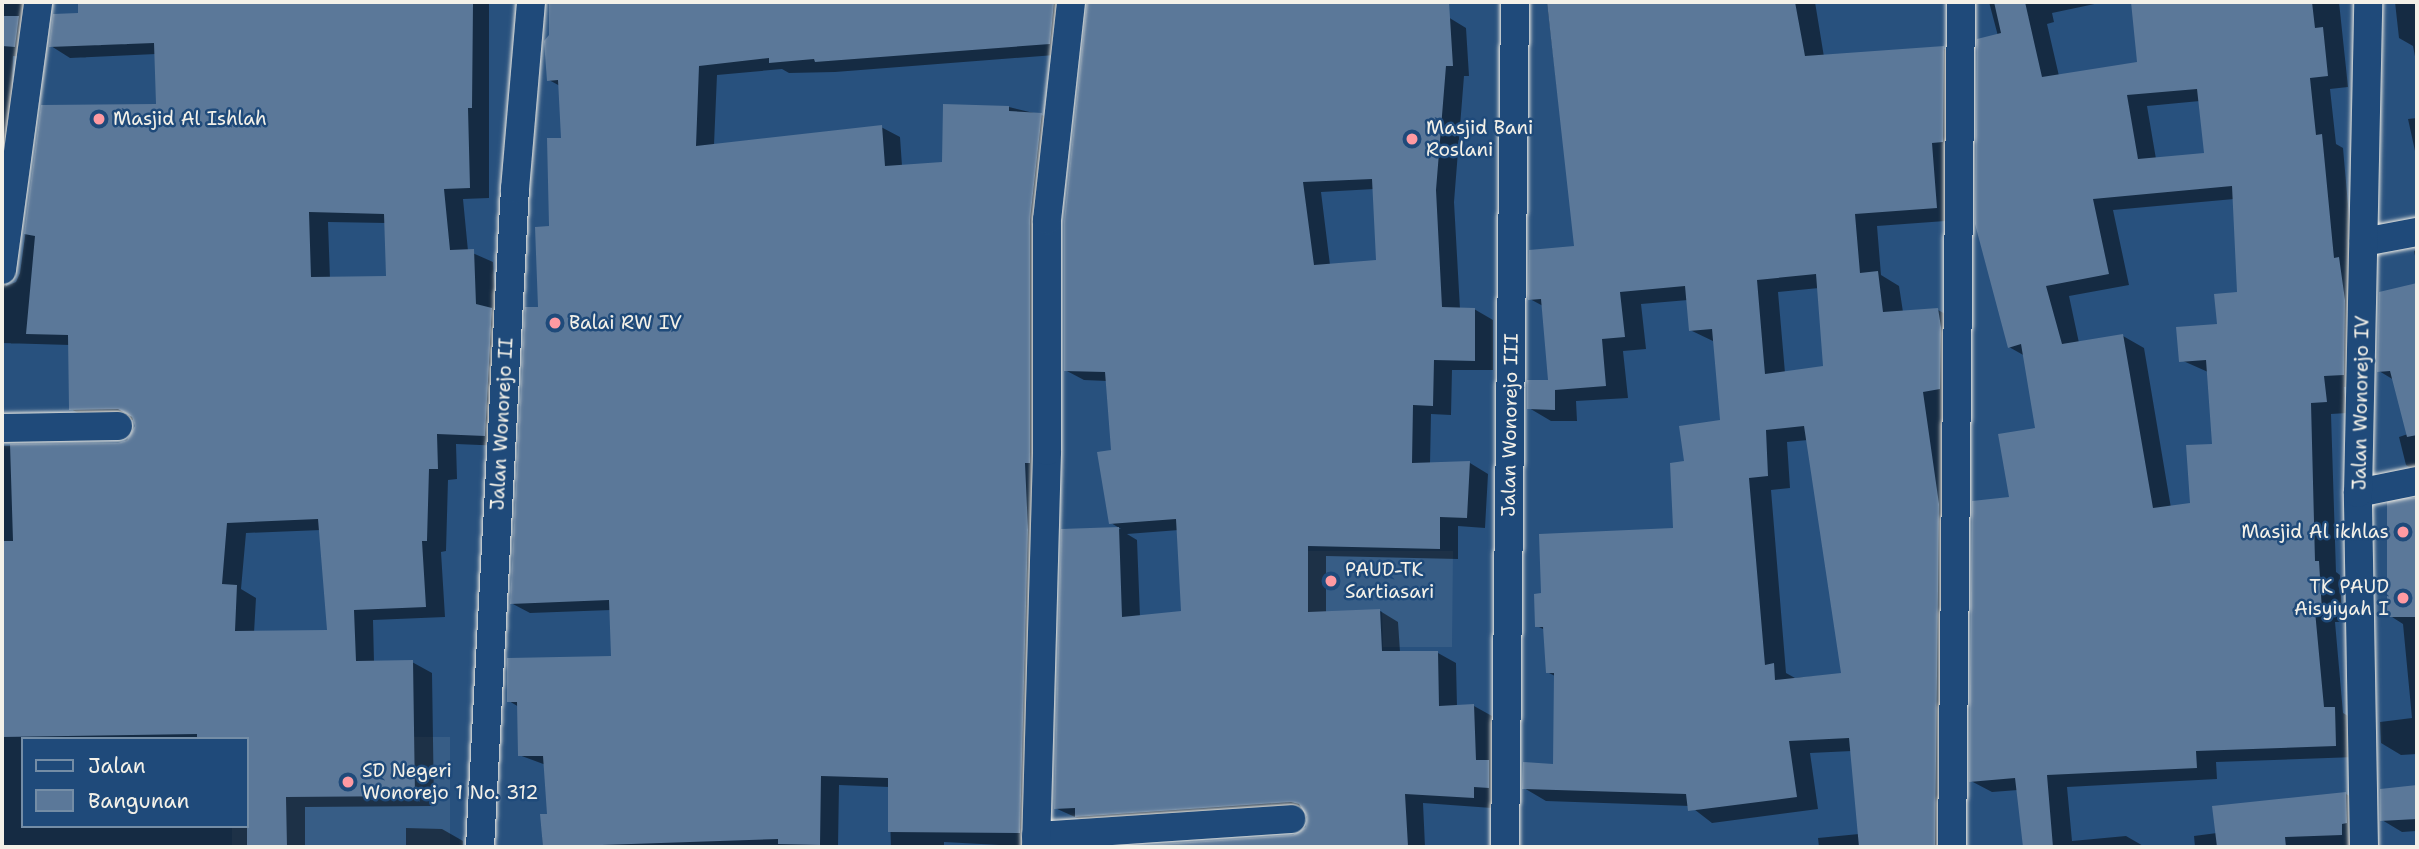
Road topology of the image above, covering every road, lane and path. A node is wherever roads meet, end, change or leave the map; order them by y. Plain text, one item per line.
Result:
1 (38, 2) edge
2 (531, 2) edge
3 (1071, 2) edge
4 (1515, 2) edge
5 (1961, 2) edge
6 (2368, 2) edge
7 (2417, 232) edge
8 (2364, 242) junction
9 (2, 270) edge
10 (118, 426) dead end
11 (2, 428) edge
12 (2417, 481) edge
13 (2358, 493) junction
14 (1291, 818) dead end
15 (1036, 841) edge
16 (481, 847) edge
17 (1505, 847) edge
18 (1952, 847) edge
19 (2364, 847) edge

1 - 9 street
2 - 16 street, Jalan Wonorejo II
3 - 15 street
4 - 17 street, Jalan Wonorejo III
5 - 18 street
6 - 8 street, Jalan Wonorejo IV
7 - 8 street
8 - 13 street, Jalan Wonorejo IV
10 - 11 street
12 - 13 street
13 - 19 street, Jalan Wonorejo IV
14 - 15 street

